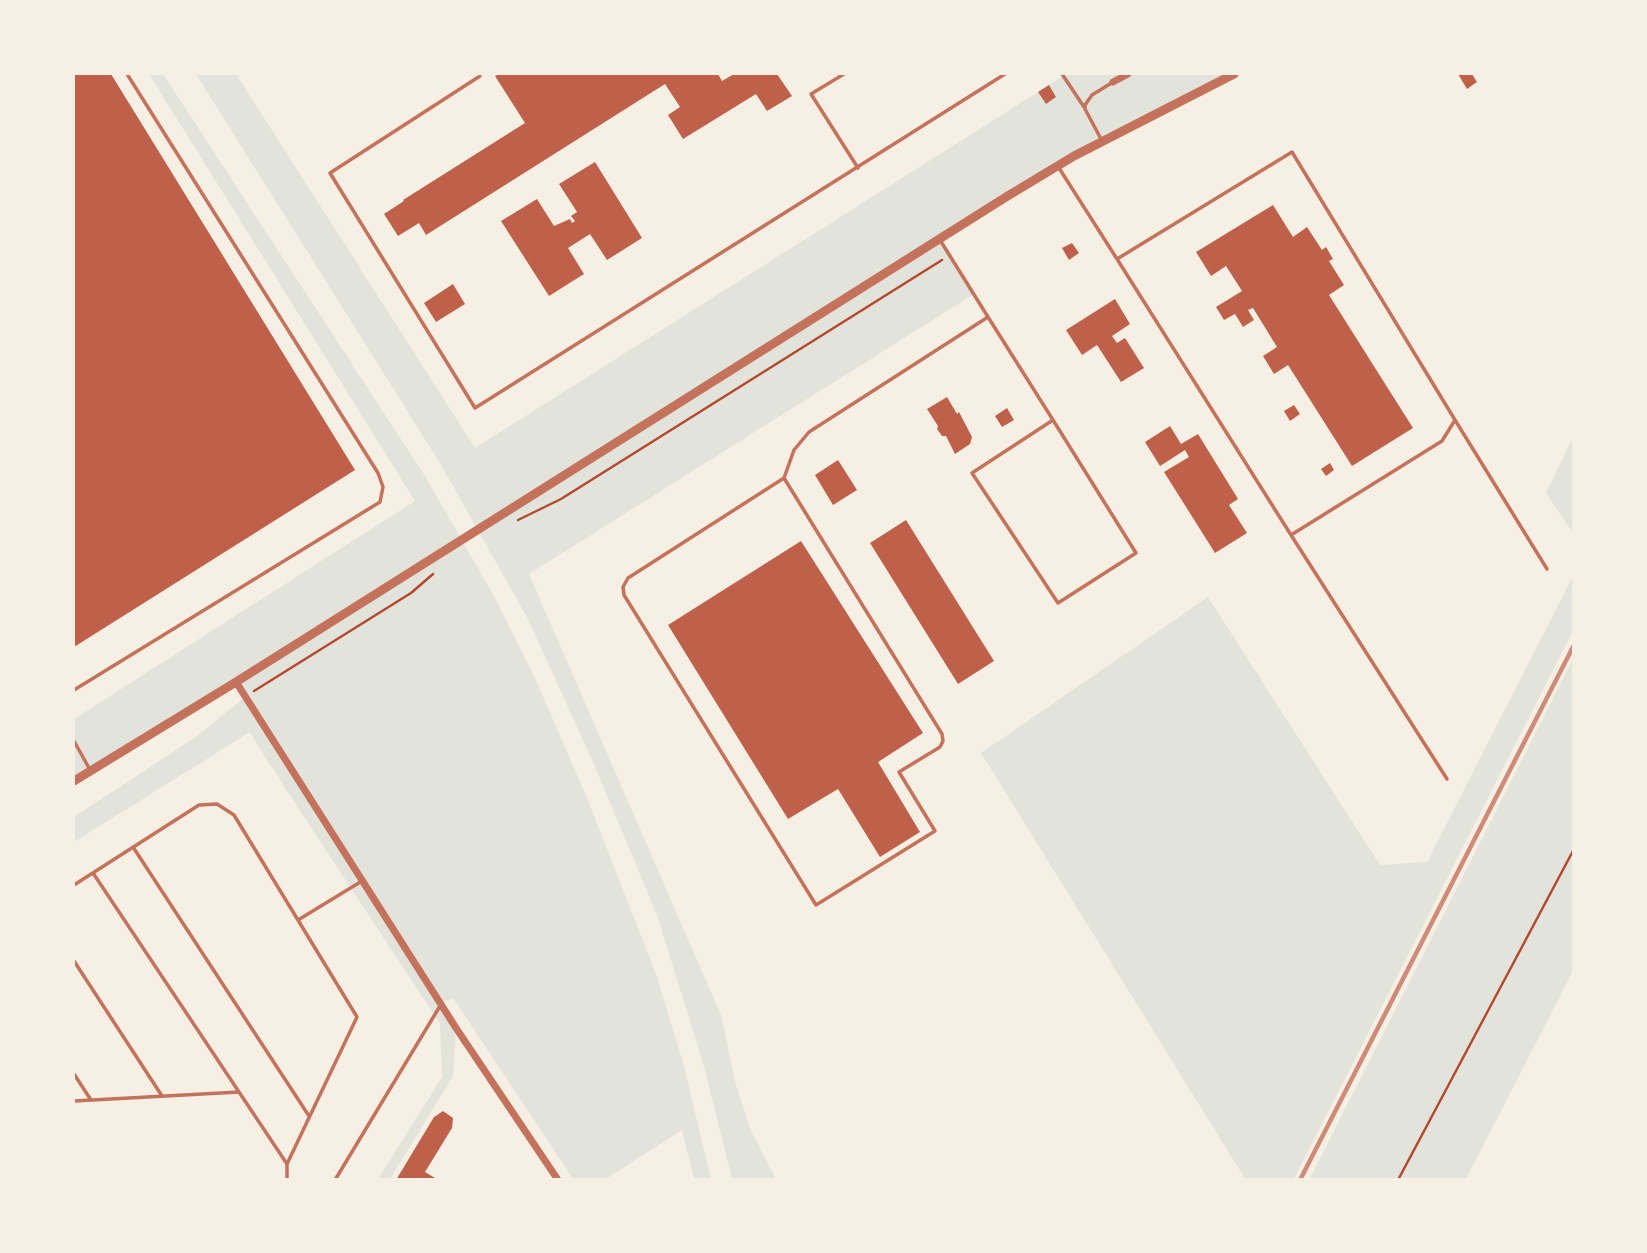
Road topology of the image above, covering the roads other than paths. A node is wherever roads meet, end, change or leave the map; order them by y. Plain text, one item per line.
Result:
1 (127, 74) edge
2 (844, 74) edge
3 (1005, 74) edge
4 (1063, 74) edge
5 (1128, 74) edge
6 (1216, 74) edge
7 (1231, 75) edge
8 (480, 76) dead end
9 (1114, 82) joint
10 (1085, 109) junction
11 (1102, 141) junction
12 (1058, 166) junction
13 (858, 168) junction
14 (939, 239) junction
15 (1116, 259) junction
16 (988, 317) junction
17 (1053, 420) junction
18 (1455, 420) junction
19 (784, 478) junction
20 (1291, 535) junction
21 (1547, 569) dead end
22 (236, 682) junction
23 (74, 690) edge
24 (74, 741) edge
25 (90, 770) junction
26 (1447, 779) dead end
27 (74, 781) edge
28 (133, 847) junction
29 (93, 873) junction
30 (362, 880) junction
31 (74, 885) edge
32 (298, 920) junction
33 (74, 961) edge
34 (441, 1004) junction
35 (74, 1074) edge
36 (239, 1092) junction
37 (162, 1096) junction
38 (91, 1100) junction
39 (74, 1101) edge
40 (309, 1116) junction
41 (287, 1164) junction
42 (287, 1180) edge
43 (335, 1180) edge
44 (558, 1180) edge

1 - 23 lane
2 - 13 lane
3 - 13 lane
4 - 10 lane
5 - 9 street
6 - 7 street
7 - 11 street
8 - 13 lane
9 - 10 lane
10 - 11 lane
11 - 12 street
12 - 14 street
12 - 15 lane
14 - 16 lane
14 - 22 street
15 - 18 lane
15 - 20 lane
16 - 17 lane
16 - 19 lane
17 - 17 lane
18 - 20 lane
18 - 21 lane
19 - 19 lane
20 - 26 lane
22 - 25 street
22 - 30 street
24 - 25 lane
25 - 27 street
28 - 29 lane
28 - 32 lane
28 - 40 lane
29 - 31 lane
29 - 36 lane
30 - 32 lane
30 - 34 street
32 - 40 lane
33 - 37 lane
34 - 43 lane
34 - 44 street
35 - 38 lane
36 - 37 lane
36 - 41 lane
37 - 38 lane
38 - 39 lane
40 - 41 lane
41 - 42 lane

